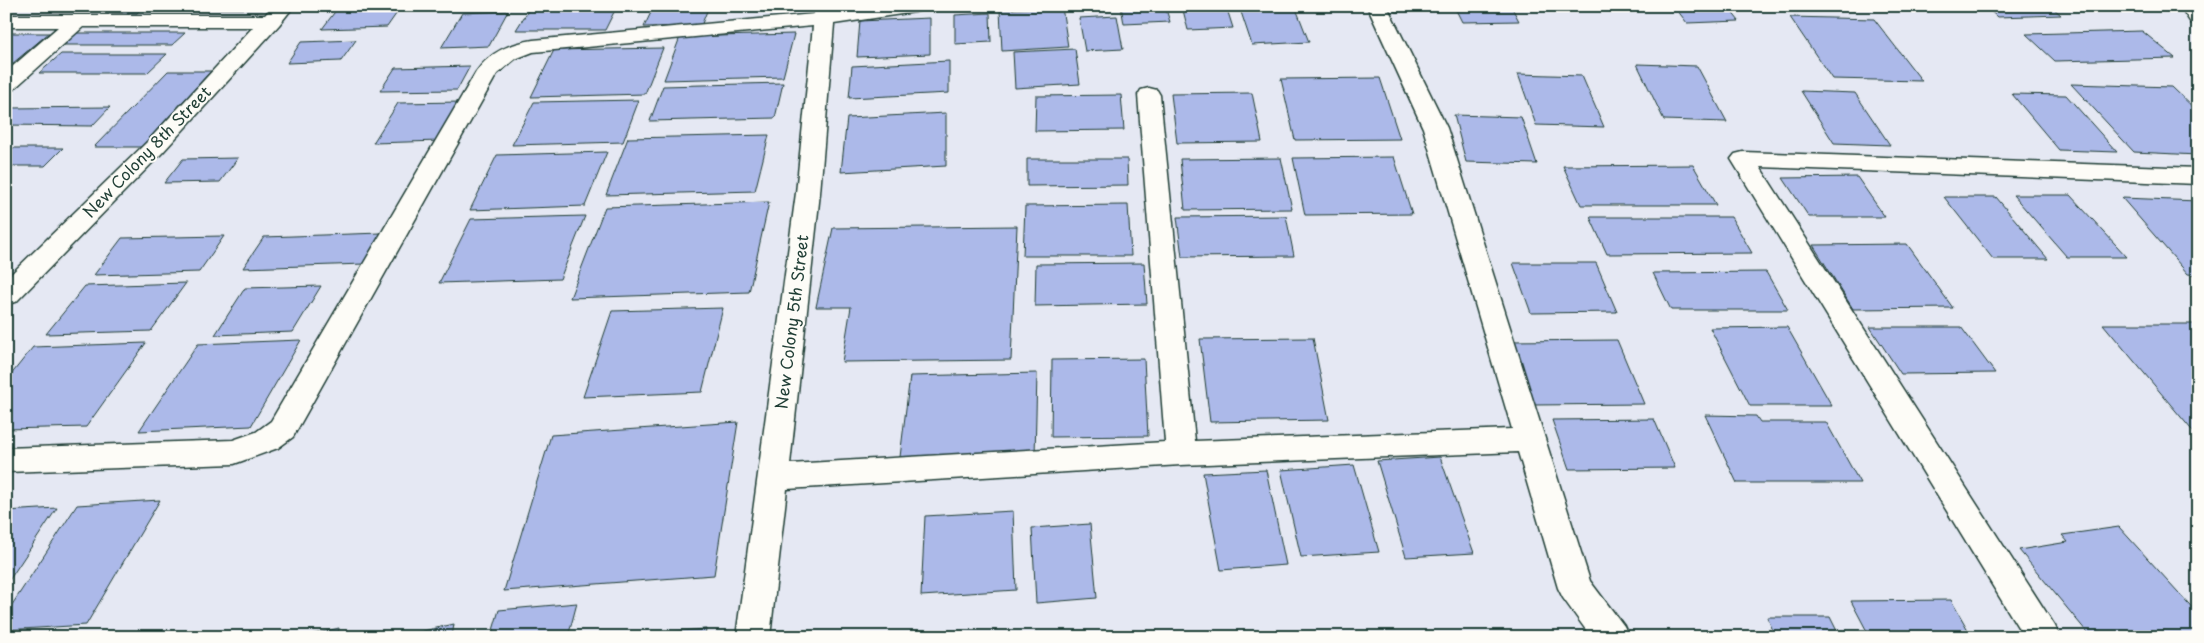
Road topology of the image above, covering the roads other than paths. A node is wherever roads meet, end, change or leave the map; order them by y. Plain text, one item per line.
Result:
1 (915, 6) edge
2 (1377, 6) edge
3 (2190, 6) edge
4 (824, 12) edge
5 (278, 14) edge
6 (2198, 20) edge
7 (6, 21) edge
8 (78, 21) junction
9 (6, 84) edge
10 (1149, 95) dead end
11 (2198, 176) edge
12 (6, 294) edge
13 (1529, 440) junction
14 (1181, 454) junction
15 (6, 460) edge
16 (773, 477) junction
17 (753, 637) edge
18 (1612, 637) edge
19 (2043, 637) edge

1 - 4 street
2 - 13 street
3 - 6 street
4 - 15 street
4 - 16 street, New Colony 5th Street
5 - 8 street
5 - 12 street, New Colony 8th Street
7 - 8 street
8 - 9 street
10 - 14 street
11 - 19 street
13 - 14 street
13 - 18 street
14 - 16 street
16 - 17 street, New Colony 5th Street

